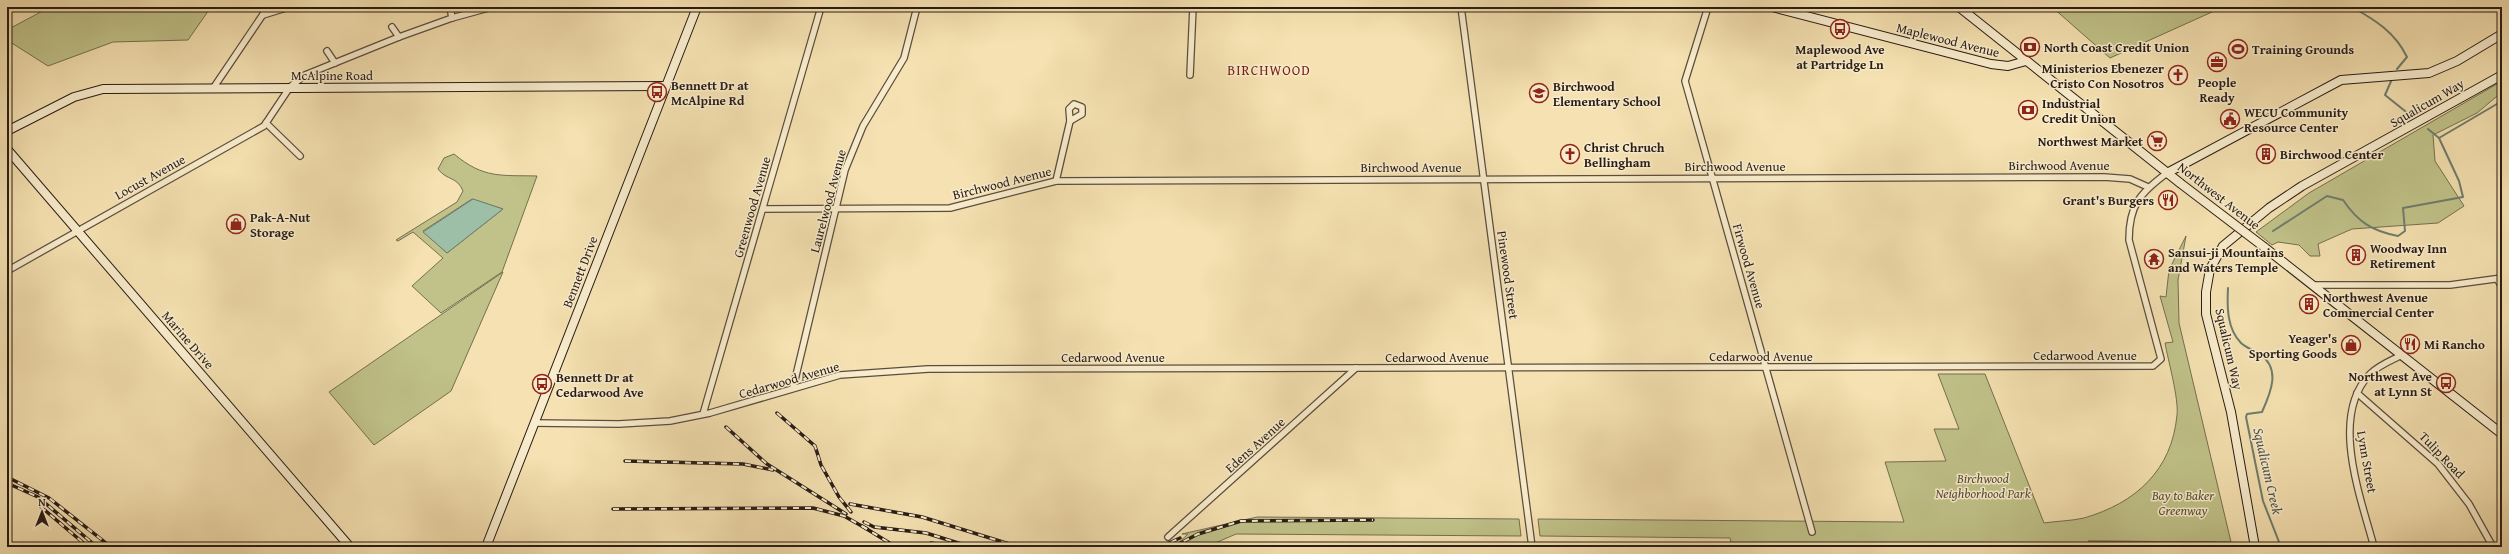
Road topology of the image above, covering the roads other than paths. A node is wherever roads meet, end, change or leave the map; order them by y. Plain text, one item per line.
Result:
1 (268, 7) edge
2 (289, 7) edge
3 (450, 7) edge
4 (492, 7) edge
5 (697, 7) edge
6 (821, 7) edge
7 (917, 7) edge
8 (1193, 7) edge
9 (1461, 7) edge
10 (1708, 7) edge
11 (1772, 7) edge
12 (1959, 7) edge
13 (263, 15) junction
14 (452, 18) junction
15 (392, 26) dead end
16 (2502, 34) edge
17 (399, 37) junction
18 (327, 51) dead end
19 (2026, 61) junction
20 (335, 63) junction
21 (1190, 75) dead end
22 (2502, 75) edge
23 (666, 86) junction
24 (214, 87) junction
25 (290, 87) junction
26 (1070, 121) dead end
27 (266, 123) junction
28 (7, 131) edge
29 (7, 149) edge
30 (300, 156) dead end
31 (2167, 173) junction
32 (1713, 178) junction
33 (1484, 179) junction
34 (1056, 181) junction
35 (2148, 187) junction
36 (836, 208) junction
37 (763, 209) junction
38 (77, 231) junction
39 (7, 271) edge
40 (2499, 279) edge
41 (2312, 285) junction
42 (2502, 286) edge
43 (2402, 355) junction
44 (1766, 366) junction
45 (1356, 368) junction
46 (1509, 369) junction
47 (793, 388) junction
48 (2357, 394) junction
49 (703, 414) junction
50 (534, 424) junction
51 (2502, 434) edge
52 (1812, 532) dead end
53 (1168, 537) dead end
54 (350, 547) edge
55 (486, 547) edge
56 (1532, 547) edge
57 (2255, 547) edge
58 (2374, 547) edge
59 (2492, 547) edge

1 - 13 street
2 - 13 street
3 - 14 street
4 - 14 street, Locust Avenue
5 - 23 street, Bennett Drive
6 - 37 street, Greenwood Avenue
7 - 36 street, Laurelwood Avenue
8 - 21 street
9 - 33 street, Pinewood Street
10 - 32 street, Firwood Avenue
11 - 19 street, Maplewood Avenue
12 - 19 street, Northwest Avenue
13 - 24 street
14 - 17 street, Locust Avenue
15 - 17 street
16 - 31 street
17 - 20 street, Locust Avenue
18 - 20 street
19 - 31 street, Northwest Avenue
20 - 25 street, Locust Avenue
22 - 57 street, Squalicum Way
23 - 25 street, McAlpine Road
23 - 50 street, Bennett Drive
24 - 25 street, McAlpine Road
24 - 28 street, McAlpine Road
25 - 27 street, Locust Avenue
26 - 34 street
27 - 30 street
27 - 38 street, Locust Avenue
29 - 38 street, Marine Drive
31 - 35 street
31 - 41 street, Northwest Avenue, bridge
32 - 33 street, Birchwood Avenue
32 - 35 street, Birchwood Avenue
32 - 44 street, Firwood Avenue
33 - 34 street, Birchwood Avenue
33 - 46 street, Pinewood Street
34 - 36 street, Birchwood Avenue
35 - 44 street, Cedarwood Avenue
36 - 37 street, Birchwood Avenue
36 - 47 street, Laurelwood Avenue
37 - 49 street, Greenwood Avenue
38 - 39 street, Locust Avenue
38 - 54 street, Marine Drive
40 - 41 street
40 - 42 street
41 - 43 street, Northwest Avenue
43 - 48 street, Lynn Street
43 - 51 street, Northwest Avenue
44 - 46 street, Cedarwood Avenue
44 - 52 street, Firwood Avenue
45 - 46 street, Cedarwood Avenue
45 - 47 street, Cedarwood Avenue
45 - 53 street, Edens Avenue
46 - 56 street, Pinewood Street
47 - 49 street, Cedarwood Avenue
48 - 58 street, Lynn Street
48 - 59 street, Tulip Road
49 - 50 street, Cedarwood Avenue
50 - 55 street, Bennett Drive

